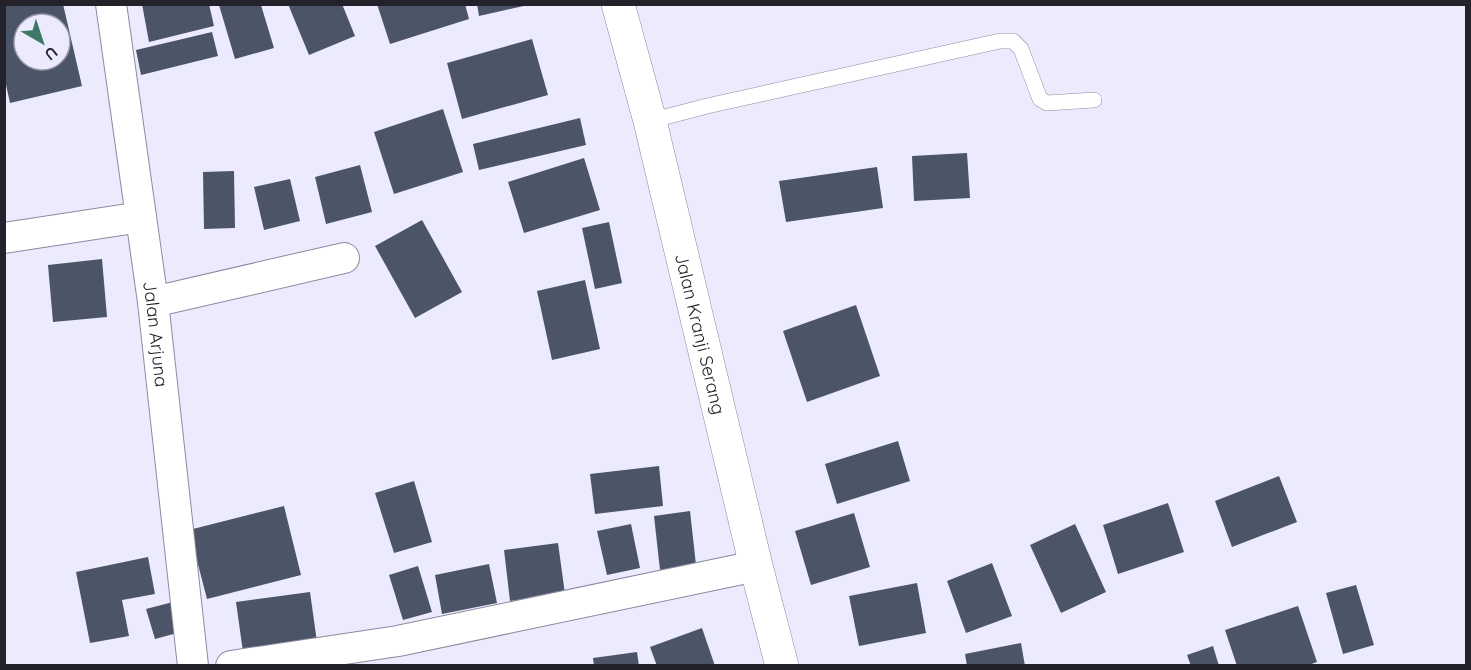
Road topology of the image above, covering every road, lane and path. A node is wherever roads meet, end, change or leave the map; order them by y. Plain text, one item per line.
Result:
1 (111, 4) edge
2 (618, 4) edge
3 (1094, 100) dead end
4 (650, 121) junction
5 (141, 217) junction
6 (4, 238) edge
7 (344, 258) dead end
8 (153, 302) junction
9 (756, 566) junction
10 (194, 666) edge
11 (231, 666) edge
12 (782, 666) edge

1 - 5 street, Jalan Arjuna
2 - 4 main road, Jalan Kranji Serang
3 - 4 lane
4 - 9 main road, Jalan Kranji Serang
5 - 6 street
5 - 8 street, Jalan Arjuna
7 - 8 street
8 - 10 street, Jalan Arjuna
9 - 11 street
9 - 12 main road, Jalan Kranji Serang

